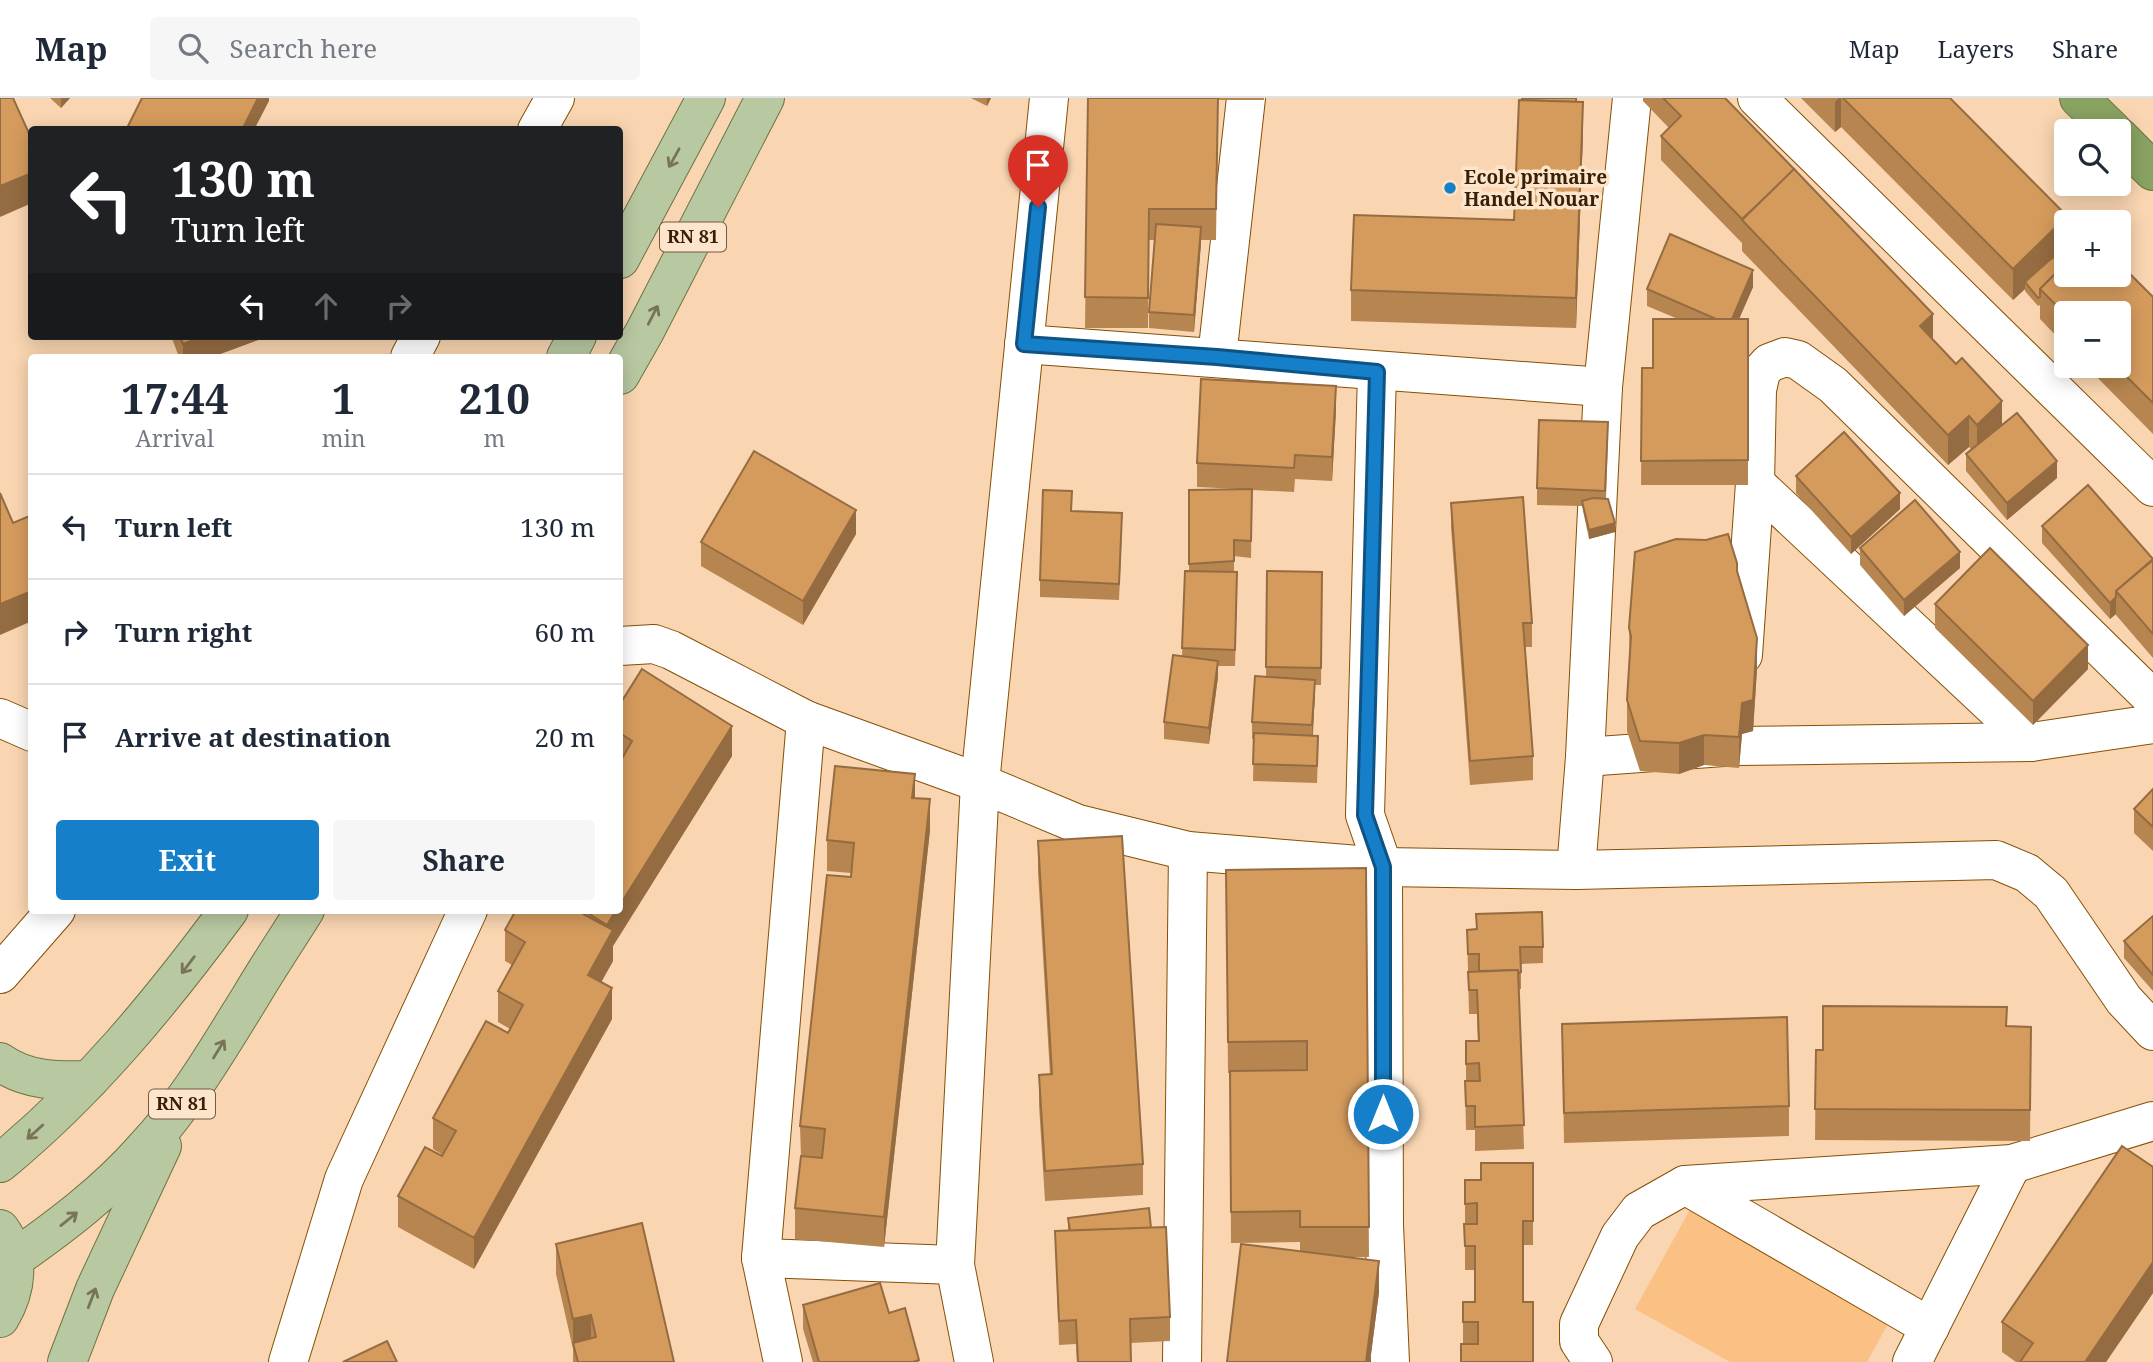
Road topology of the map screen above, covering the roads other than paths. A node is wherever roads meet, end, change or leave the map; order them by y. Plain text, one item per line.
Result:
1 (555, 98) edge
2 (706, 98) edge
3 (765, 98) edge
4 (1049, 98) edge
5 (1246, 98) edge
6 (1632, 98) edge
7 (1757, 98) edge
8 (2079, 98) edge
9 (2101, 119) edge
10 (539, 126) edge
11 (2131, 149) edge
12 (2153, 170) edge
13 (623, 252) edge
14 (1024, 344) junction
15 (1217, 357) junction
16 (623, 370) edge
17 (1377, 372) junction
18 (1603, 387) junction
19 (1755, 483) junction
20 (2153, 487) edge
21 (623, 646) edge
22 (2153, 699) edge
23 (0, 718) edge
24 (1739, 718) junction
25 (806, 720) junction
26 (2153, 724) edge
27 (28, 730) edge
28 (2031, 742) junction
29 (1585, 757) junction
30 (980, 783) junction
31 (1188, 851) junction
32 (1383, 867) junction
33 (1576, 870) junction
34 (52, 914) edge
35 (226, 914) edge
36 (303, 914) edge
37 (466, 914) edge
38 (0, 974) edge
39 (2153, 1031) edge
40 (0, 1062) edge
41 (89, 1080) junction
42 (184, 1102) junction
43 (2153, 1121) edge
44 (0, 1163) edge
45 (2012, 1164) junction
46 (1685, 1185) junction
47 (7, 1244) edge
48 (761, 1258) junction
49 (956, 1265) junction
50 (0, 1318) edge
51 (1930, 1327) junction
52 (67, 1362) edge
53 (288, 1362) edge
54 (783, 1362) edge
55 (974, 1362) edge
56 (1182, 1362) edge
57 (1390, 1362) edge
58 (1593, 1362) edge
59 (1912, 1362) edge

1 - 10 street
2 -> 13 main road, RN 81
16 -> 3 main road, RN 81
4 - 14 street
5 - 15 street
6 - 18 street
7 - 20 street
8 - 9 highway
11 - 12 highway
14 - 15 street
14 - 30 street
15 - 17 street
17 - 18 street
17 - 32 street
18 - 29 street
19 - 22 street
19 - 24 street
19 - 28 street
21 - 25 street
23 - 27 street
24 - 28 street
24 - 29 street
25 - 30 street
25 - 48 street
26 - 28 street
29 - 33 street
30 - 31 street
30 - 49 street
31 - 32 street
31 - 56 street
32 - 33 street
32 - 57 street
33 - 39 street
34 - 38 street
35 -> 41 main road
42 -> 36 main road, RN 81
37 - 53 street
40 - 41 main road
41 -> 44 main road
47 -> 42 main road, RN 81
52 -> 42 main road, RN 81
43 - 45 street
45 - 46 street
45 - 51 street
46 - 51 street
46 - 58 street
47 - 50 main road
48 - 49 street
48 - 54 street
49 - 55 street
51 - 59 street

